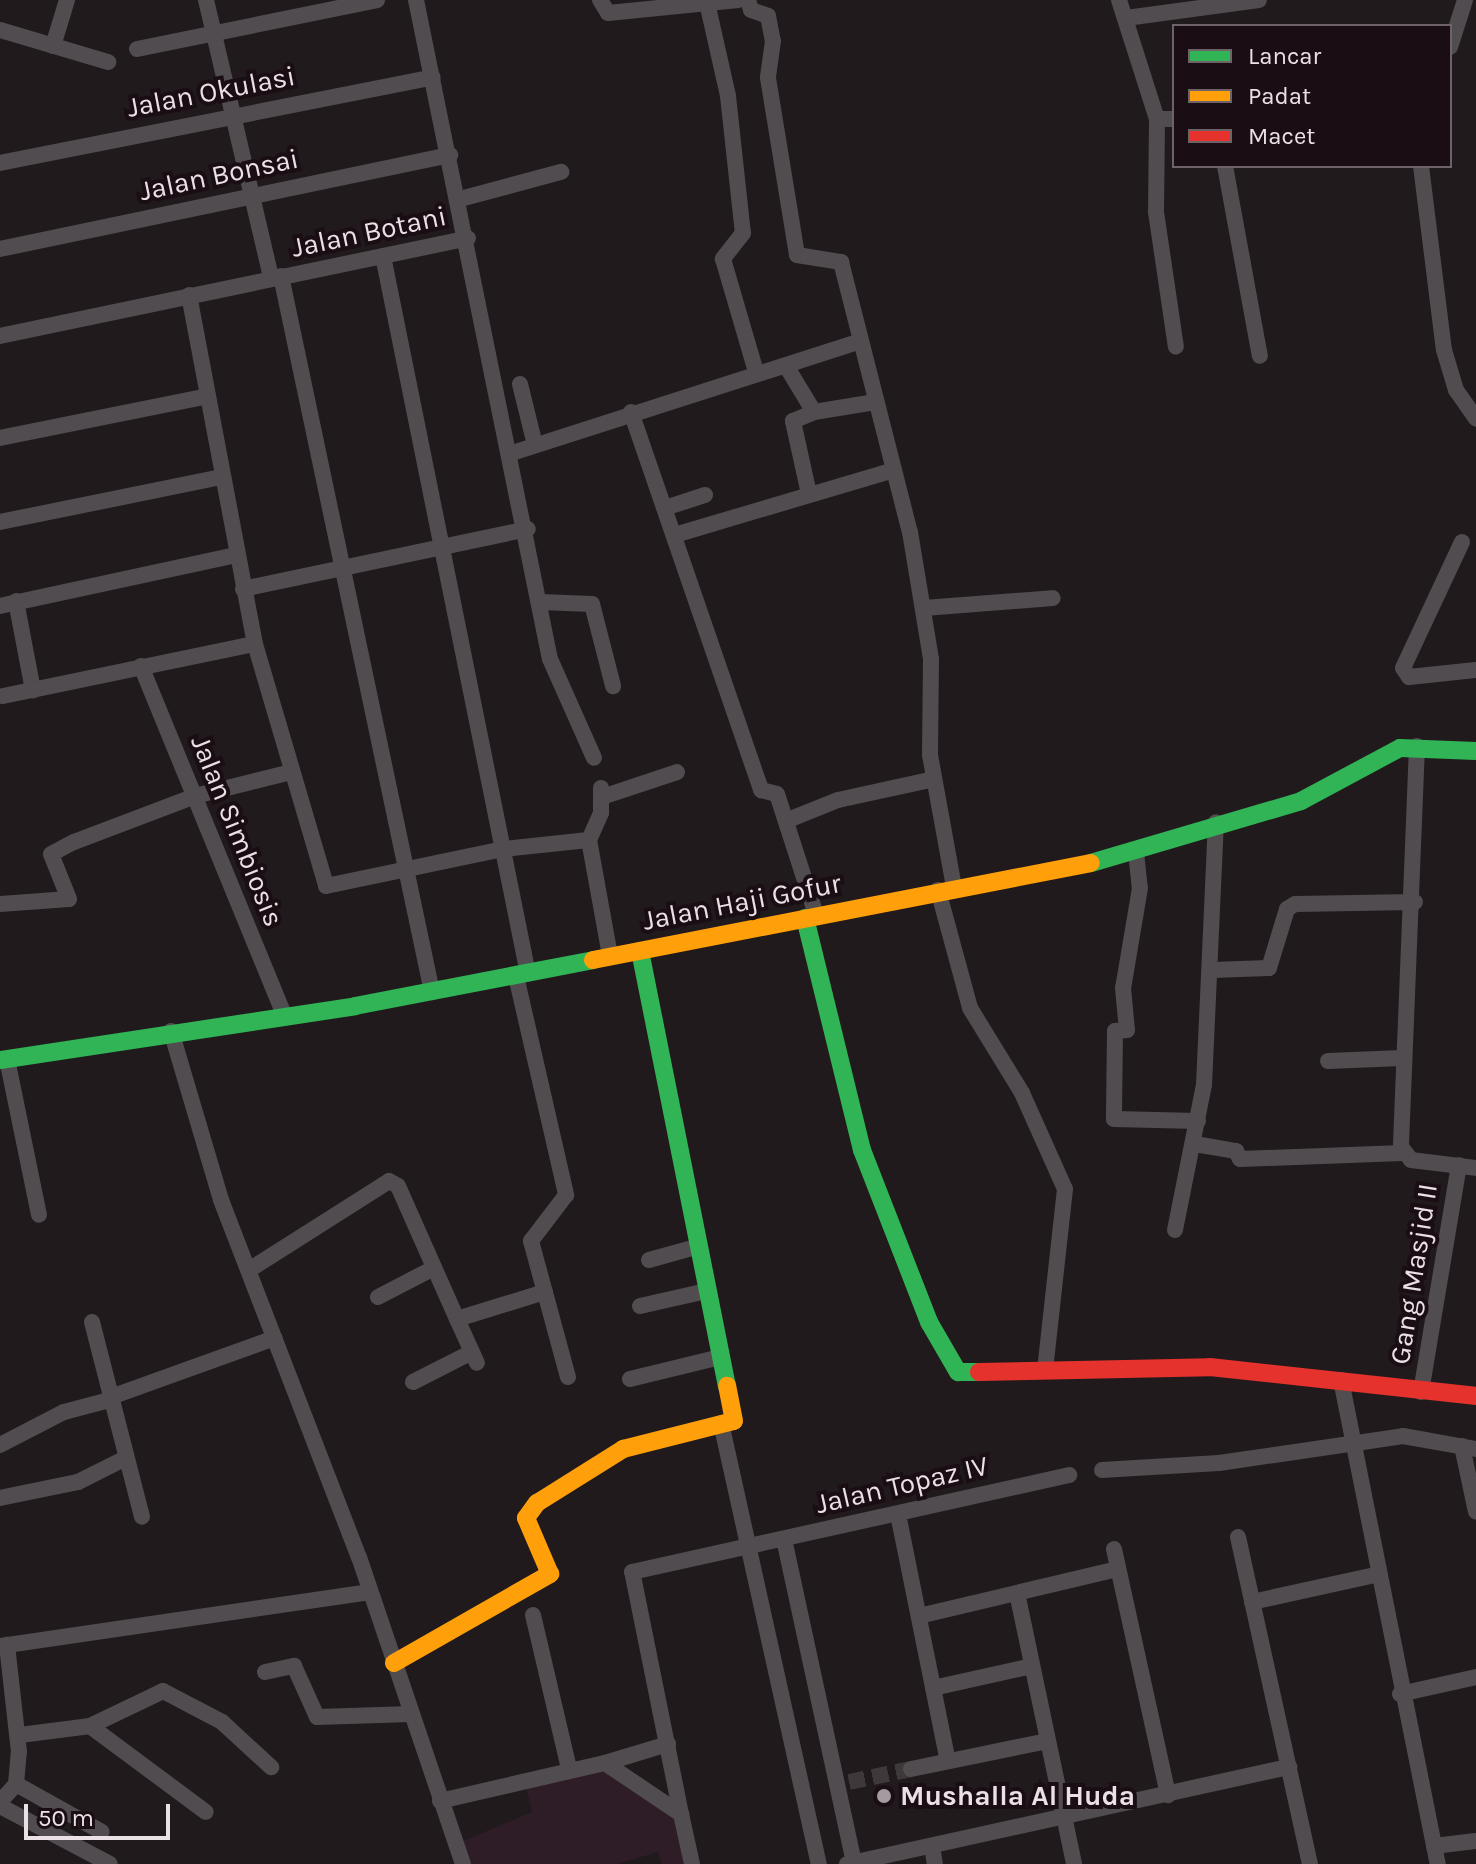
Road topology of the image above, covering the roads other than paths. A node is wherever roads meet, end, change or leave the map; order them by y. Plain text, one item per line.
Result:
1 (67, 0) edge
2 (206, 0) edge
3 (377, 0) edge
4 (416, 0) edge
5 (600, 0) edge
6 (738, 0) edge
7 (748, 0) edge
8 (1119, 0) edge
9 (1259, 0) edge
10 (1465, 0) edge
11 (708, 7) junction
12 (1126, 18) junction
13 (0, 30) edge
14 (215, 35) junction
15 (1452, 41) edge
16 (53, 46) junction
17 (137, 49) dead end
18 (108, 62) dead end
19 (433, 77) junction
20 (232, 112) junction
21 (1166, 119) edge
22 (450, 155) junction
23 (0, 163) edge
24 (1225, 168) edge
25 (1421, 168) edge
26 (561, 172) dead end
27 (251, 194) junction
28 (460, 199) junction
29 (468, 238) junction
30 (0, 249) edge
31 (383, 256) junction
32 (276, 277) junction
33 (189, 295) junction
34 (0, 336) edge
35 (860, 341) junction
36 (1176, 347) dead end
37 (1260, 356) dead end
38 (788, 369) junction
39 (756, 372) junction
40 (520, 384) dead end
41 (208, 396) junction
42 (875, 402) junction
43 (631, 412) junction
44 (814, 412) junction
45 (1476, 419) edge
46 (0, 438) edge
47 (535, 445) junction
48 (512, 453) junction
49 (894, 470) junction
50 (222, 477) junction
51 (809, 494) junction
52 (705, 495) dead end
53 (668, 507) junction
54 (0, 522) edge
55 (528, 529) junction
56 (678, 534) junction
57 (1462, 542) dead end
58 (440, 546) junction
59 (236, 555) junction
60 (339, 568) junction
61 (243, 589) junction
62 (1053, 598) dead end
63 (540, 602) junction
64 (8, 604) edge
65 (924, 608) junction
66 (255, 644) junction
67 (141, 666) junction
68 (1476, 670) edge
69 (613, 686) dead end
70 (33, 690) junction
71 (3, 696) dead end
72 (1417, 746) junction
73 (1476, 751) edge
74 (594, 758) dead end
75 (677, 772) dead end
76 (287, 773) junction
77 (934, 779) junction
78 (195, 796) junction
79 (788, 820) junction
80 (1216, 822) junction
81 (589, 840) junction
82 (503, 849) junction
83 (1136, 852) junction
84 (407, 870) junction
85 (946, 888) junction
86 (1415, 902) junction
87 (0, 904) edge
88 (811, 917) junction
89 (640, 951) junction
90 (610, 956) junction
91 (1212, 970) junction
92 (522, 975) junction
93 (432, 992) junction
94 (285, 1017) junction
95 (171, 1031) junction
96 (1402, 1058) junction
97 (4, 1059) edge
98 (1328, 1061) dead end
99 (1198, 1121) junction
100 (1195, 1144) junction
101 (1402, 1153) junction
102 (1468, 1167) edge
103 (39, 1215) dead end
104 (1175, 1230) dead end
105 (696, 1247) junction
106 (649, 1260) dead end
107 (434, 1268) junction
108 (249, 1270) junction
109 (706, 1291) junction
110 (545, 1292) junction
111 (378, 1297) dead end
112 (640, 1306) dead end
113 (457, 1319) junction
114 (92, 1322) dead end
115 (275, 1338) junction
116 (720, 1357) junction
117 (1045, 1370) junction
118 (568, 1377) dead end
119 (630, 1379) dead end
120 (1341, 1380) junction
121 (413, 1382) dead end
122 (1421, 1392) junction
123 (1476, 1396) edge
124 (109, 1399) junction
125 (721, 1423) junction
126 (0, 1445) edge
127 (1349, 1446) junction
128 (1469, 1447) edge
129 (124, 1459) junction
130 (1102, 1470) dead end
131 (1069, 1475) dead end
132 (0, 1498) edge
133 (1476, 1512) edge
134 (898, 1514) junction
135 (142, 1517) dead end
136 (1238, 1537) dead end
137 (784, 1539) junction
138 (747, 1546) junction
139 (1114, 1549) dead end
140 (1118, 1569) junction
141 (1375, 1575) junction
142 (370, 1592) junction
143 (1017, 1593) junction
144 (1252, 1602) junction
145 (533, 1615) dead end
146 (919, 1616) junction
147 (3, 1646) edge
148 (394, 1663) junction
149 (1032, 1666) junction
150 (265, 1672) dead end
151 (1476, 1677) edge
152 (933, 1688) junction
153 (1400, 1694) junction
154 (411, 1714) junction
155 (90, 1726) junction
156 (20, 1735) junction
157 (1047, 1741) junction
158 (668, 1744) junction
159 (948, 1761) junction
160 (605, 1763) junction
161 (271, 1767) dead end
162 (1289, 1767) junction
163 (569, 1769) junction
164 (911, 1769) tunnel mouth
165 (16, 1784) junction
166 (1168, 1795) junction
167 (440, 1801) junction
168 (0, 1804) edge
169 (206, 1812) dead end
170 (681, 1814) junction
171 (1064, 1818) junction
172 (102, 1832) dead end
173 (1476, 1841) edge
174 (932, 1846) junction
175 (1434, 1846) junction
176 (110, 1864) edge
177 (463, 1864) edge
178 (692, 1864) edge
179 (819, 1864) edge
180 (851, 1864) edge
181 (935, 1864) edge
182 (1074, 1864) edge
183 (1310, 1864) edge
184 (1438, 1864) edge

1 - 16 street
2 - 14 street
3 - 14 street
4 - 19 street
5 - 11 street
6 - 11 street
7 - 35 street
8 - 12 street
9 - 12 street
10 - 15 street
11 - 39 street
12 - 21 street
13 - 16 street
14 - 17 street
14 - 20 street
16 - 18 street
19 - 20 street, Jalan Okulasi
19 - 22 street
20 - 23 street, Jalan Okulasi
20 - 27 street
21 - 36 street
22 - 27 street, Jalan Bonsai
22 - 28 street
24 - 37 street
25 - 45 street
26 - 28 street
27 - 30 street, Jalan Bonsai
27 - 32 street
28 - 29 street
29 - 31 street, Jalan Botani
29 - 48 street
31 - 32 street, Jalan Botani
31 - 58 street
32 - 33 street, Jalan Botani
32 - 60 street
33 - 34 street, Jalan Botani
33 - 41 street
35 - 38 street
35 - 42 street
38 - 39 street
38 - 44 street
39 - 43 street
40 - 47 street
41 - 46 street
41 - 50 street
42 - 44 street
42 - 49 street
43 - 47 street
43 - 53 street
44 - 51 street
47 - 48 street
48 - 55 street
49 - 51 street
49 - 65 street
50 - 54 street
50 - 59 street
51 - 56 street
52 - 53 street
53 - 56 street
55 - 58 street
55 - 63 street
56 - 79 street
57 - 68 street
58 - 60 street
58 - 82 street
59 - 61 street
59 - 64 street
60 - 61 street
60 - 84 street
61 - 66 street
62 - 65 street
63 - 69 street
63 - 74 street
64 - 70 street
65 - 77 street
66 - 67 street
66 - 76 street
67 - 70 street
67 - 78 street, Jalan Simbiosis
70 - 71 street
72 - 73 street, Jalan Haji Gofur
72 - 80 street, Jalan Haji Gofur
72 - 86 street
75 - 81 street
76 - 78 street
76 - 84 street
77 - 79 street
77 - 85 street
78 - 87 street
78 - 94 street, Jalan Simbiosis
79 - 88 street
80 - 83 street, Jalan Haji Gofur
80 - 91 street
81 - 82 street
81 - 90 street
82 - 84 street
82 - 92 street
83 - 85 street, Jalan Haji Gofur
83 - 99 street
84 - 93 street
85 - 88 street, Jalan Haji Gofur
85 - 117 street
86 - 91 street
86 - 96 street
88 - 89 street, Jalan Haji Gofur
88 - 117 street
89 - 90 street, Jalan Haji Gofur
89 - 105 street
90 - 92 street, Jalan Haji Gofur
91 - 99 street
92 - 93 street, Jalan Haji Gofur
92 - 110 street
93 - 94 street, Jalan Haji Gofur
94 - 95 street, Jalan Haji Gofur
95 - 97 street, Jalan Haji Gofur
95 - 108 street
96 - 98 street
96 - 101 street
97 - 103 street
99 - 100 street
100 - 101 street
100 - 104 street
101 - 102 street
102 - 122 street, Gang Masjid II
105 - 106 street
105 - 109 street
107 - 108 street
107 - 111 street
107 - 113 street
108 - 115 street
109 - 112 street
109 - 116 street
110 - 113 street
110 - 118 street
113 - 121 street
114 - 124 street
115 - 124 street
115 - 142 street
116 - 119 street
116 - 125 street
117 - 120 street
120 - 122 street
120 - 127 street
122 - 123 street
124 - 126 street
124 - 129 street
125 - 138 street
125 - 148 street
127 - 128 street
127 - 130 street
127 - 141 street
128 - 133 street
129 - 132 street
129 - 135 street
131 - 134 street, Jalan Topaz IV
134 - 137 street, Jalan Topaz IV
134 - 146 street
136 - 144 street
137 - 138 street, Jalan Topaz IV
137 - 180 street
138 - 158 street, Jalan Topaz IV
138 - 179 street
139 - 140 street
140 - 143 street
140 - 166 street
141 - 144 street
141 - 153 street
142 - 147 street
142 - 148 street
143 - 146 street
143 - 149 street
144 - 162 street
145 - 163 street
146 - 152 street
147 - 156 street
148 - 154 street
149 - 152 street
149 - 157 street
150 - 154 street
151 - 153 street
152 - 159 street
153 - 175 street
154 - 167 street
155 - 156 street
155 - 161 street
155 - 169 street
156 - 165 street
157 - 159 street
157 - 171 street
158 - 160 street
158 - 170 street
159 - 164 street
160 - 163 street
160 - 170 street
162 - 166 street
162 - 183 street
163 - 167 street
165 - 168 street
165 - 172 street
166 - 171 street
167 - 177 street
168 - 176 street
170 - 178 street
171 - 174 street
171 - 182 street
173 - 175 street
174 - 180 street
174 - 181 street
175 - 184 street

